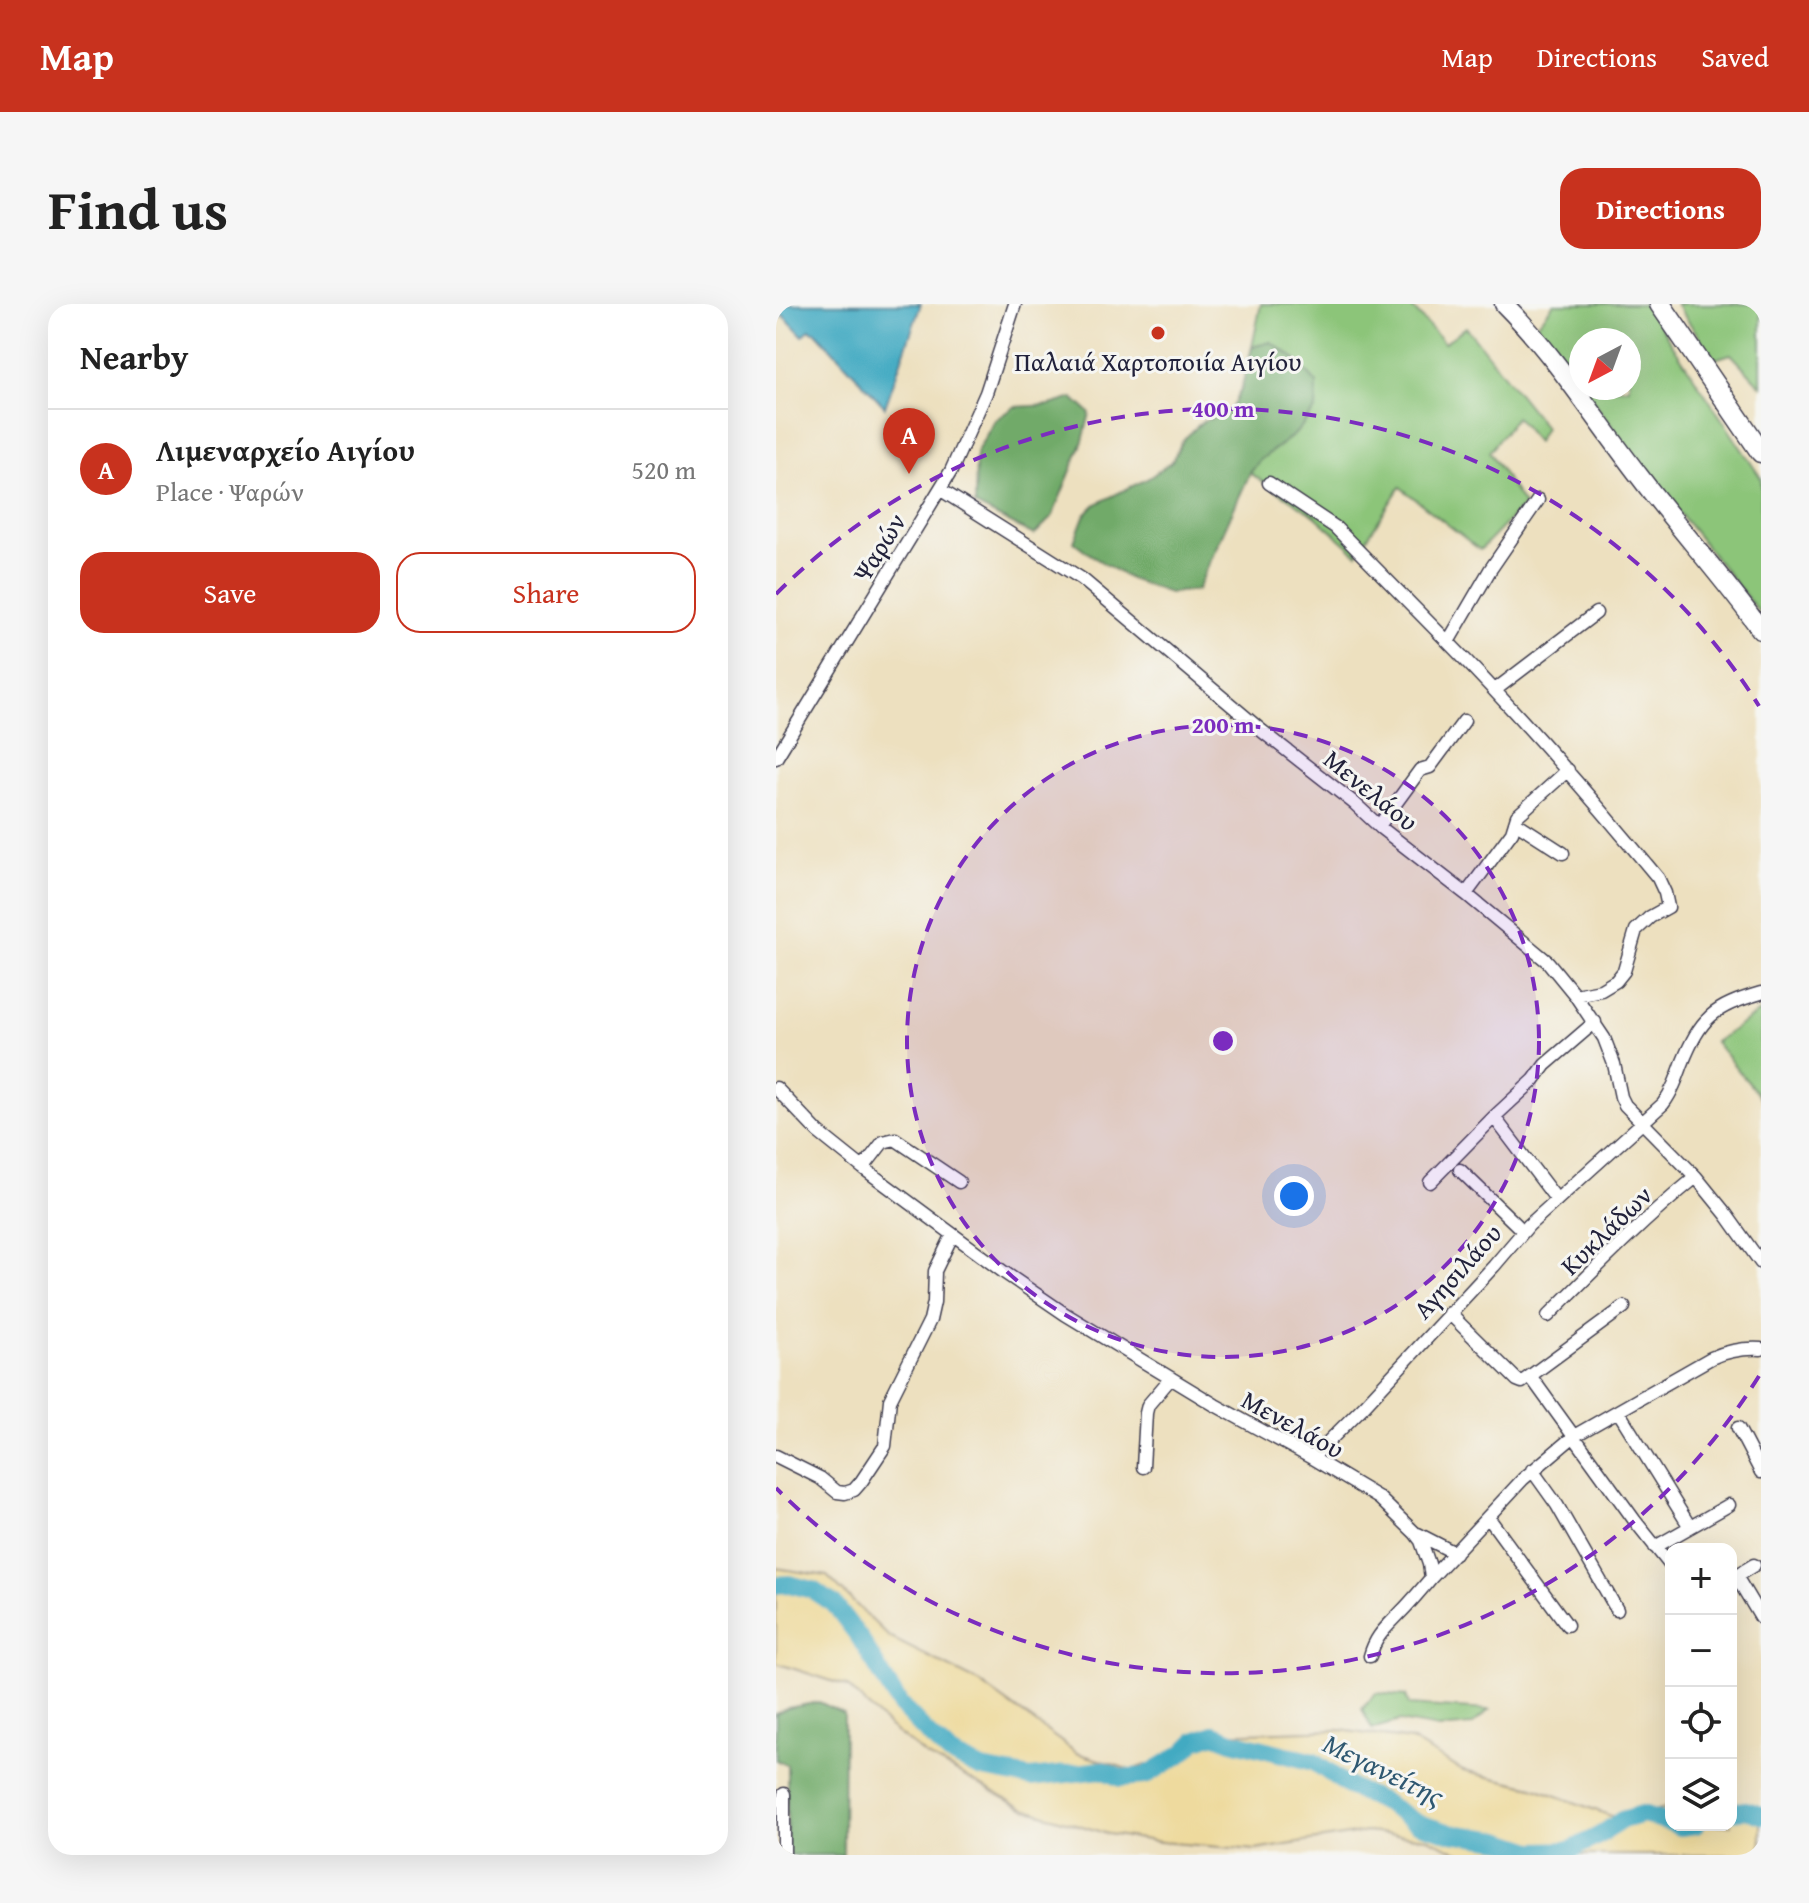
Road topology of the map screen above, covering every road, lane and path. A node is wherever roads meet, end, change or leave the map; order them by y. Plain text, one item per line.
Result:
1 (1015, 304) edge
2 (1504, 304) edge
3 (1660, 304) edge
4 (1761, 452) edge
5 (1269, 483) dead end
6 (941, 490) junction
7 (1538, 500) dead end
8 (1596, 613) dead end
9 (1761, 630) edge
10 (1448, 642) junction
11 (1495, 690) junction
12 (1464, 721) dead end
13 (776, 758) edge
14 (1568, 770) junction
15 (1515, 822) junction
16 (1379, 826) junction
17 (1563, 853) dead end
18 (1466, 894) junction
19 (1761, 993) edge
20 (1575, 995) junction
21 (1595, 1022) junction
22 (776, 1088) edge
23 (1494, 1117) junction
24 (1643, 1121) junction
25 (863, 1168) junction
26 (1460, 1170) dead end
27 (1696, 1177) junction
28 (959, 1182) dead end
29 (1430, 1182) dead end
30 (1557, 1200) junction
31 (1523, 1231) junction
32 (952, 1236) junction
33 (1760, 1257) edge
34 (1624, 1307) dead end
35 (1449, 1313) junction
36 (1548, 1316) dead end
37 (1761, 1349) edge
38 (1531, 1377) junction
39 (1171, 1378) junction
40 (1618, 1411) junction
41 (1738, 1428) dead end
42 (1574, 1436) junction
43 (1755, 1445) edge
44 (776, 1456) edge
45 (1312, 1458) junction
46 (1143, 1467) dead end
47 (1532, 1470) junction
48 (1761, 1472) edge
49 (1729, 1505) dead end
50 (1488, 1517) junction
51 (1690, 1527) junction
52 (1415, 1533) junction
53 (1655, 1547) junction
54 (1455, 1553) junction
55 (1665, 1559) edge
56 (1754, 1565) dead end
57 (1737, 1575) edge
58 (1431, 1578) junction
59 (1737, 1582) edge
60 (1617, 1610) dead end
61 (1761, 1618) edge
62 (1567, 1625) dead end
63 (1370, 1656) dead end
64 (784, 1794) dead end
65 (784, 1855) edge

1 - 6 street, Ψαρών
2 - 9 main road
3 - 4 main road
5 - 10 street
6 - 13 street, Ψαρών
6 - 16 street, Μενελάου
7 - 10 street
8 - 11 street
10 - 11 street
11 - 14 street
12 - 16 street
14 - 15 street
14 - 20 street
15 - 17 street
15 - 18 street
16 - 18 street, Μενελάου
18 - 20 street, Μενελάου
19 - 24 street, Αγησιλάου
20 - 21 street, Μενελάου
21 - 23 street
21 - 24 street, Μενελάου
22 - 25 street, Μενελάου
23 - 29 street
23 - 30 street
24 - 27 street, Μενελάου
24 - 30 street, Αγησιλάου
25 - 28 street
25 - 32 street, Μενελάου
26 - 31 street
27 - 33 street, Μενελάου
27 - 36 street, Κυκλάδων
30 - 31 street, Αγησιλάου
31 - 35 street, Αγησιλάου
32 - 39 street, Μενελάου
32 - 44 street
34 - 38 street
35 - 38 street
35 - 45 street, Αγησιλάου
37 - 40 street
38 - 42 street
39 - 45 street, Μενελάου
39 - 46 street
40 - 42 street
40 - 51 street
41 - 43 street
42 - 47 street
42 - 53 street
43 - 48 street
45 - 52 street, Μενελάου
47 - 50 street
47 - 60 street
49 - 51 street
50 - 54 street
50 - 62 street
51 - 53 street
52 - 54 street
52 - 58 street, Μενελάου
53 - 55 street
54 - 58 street
56 - 57 street
58 - 63 street
59 - 61 street
64 - 65 street

